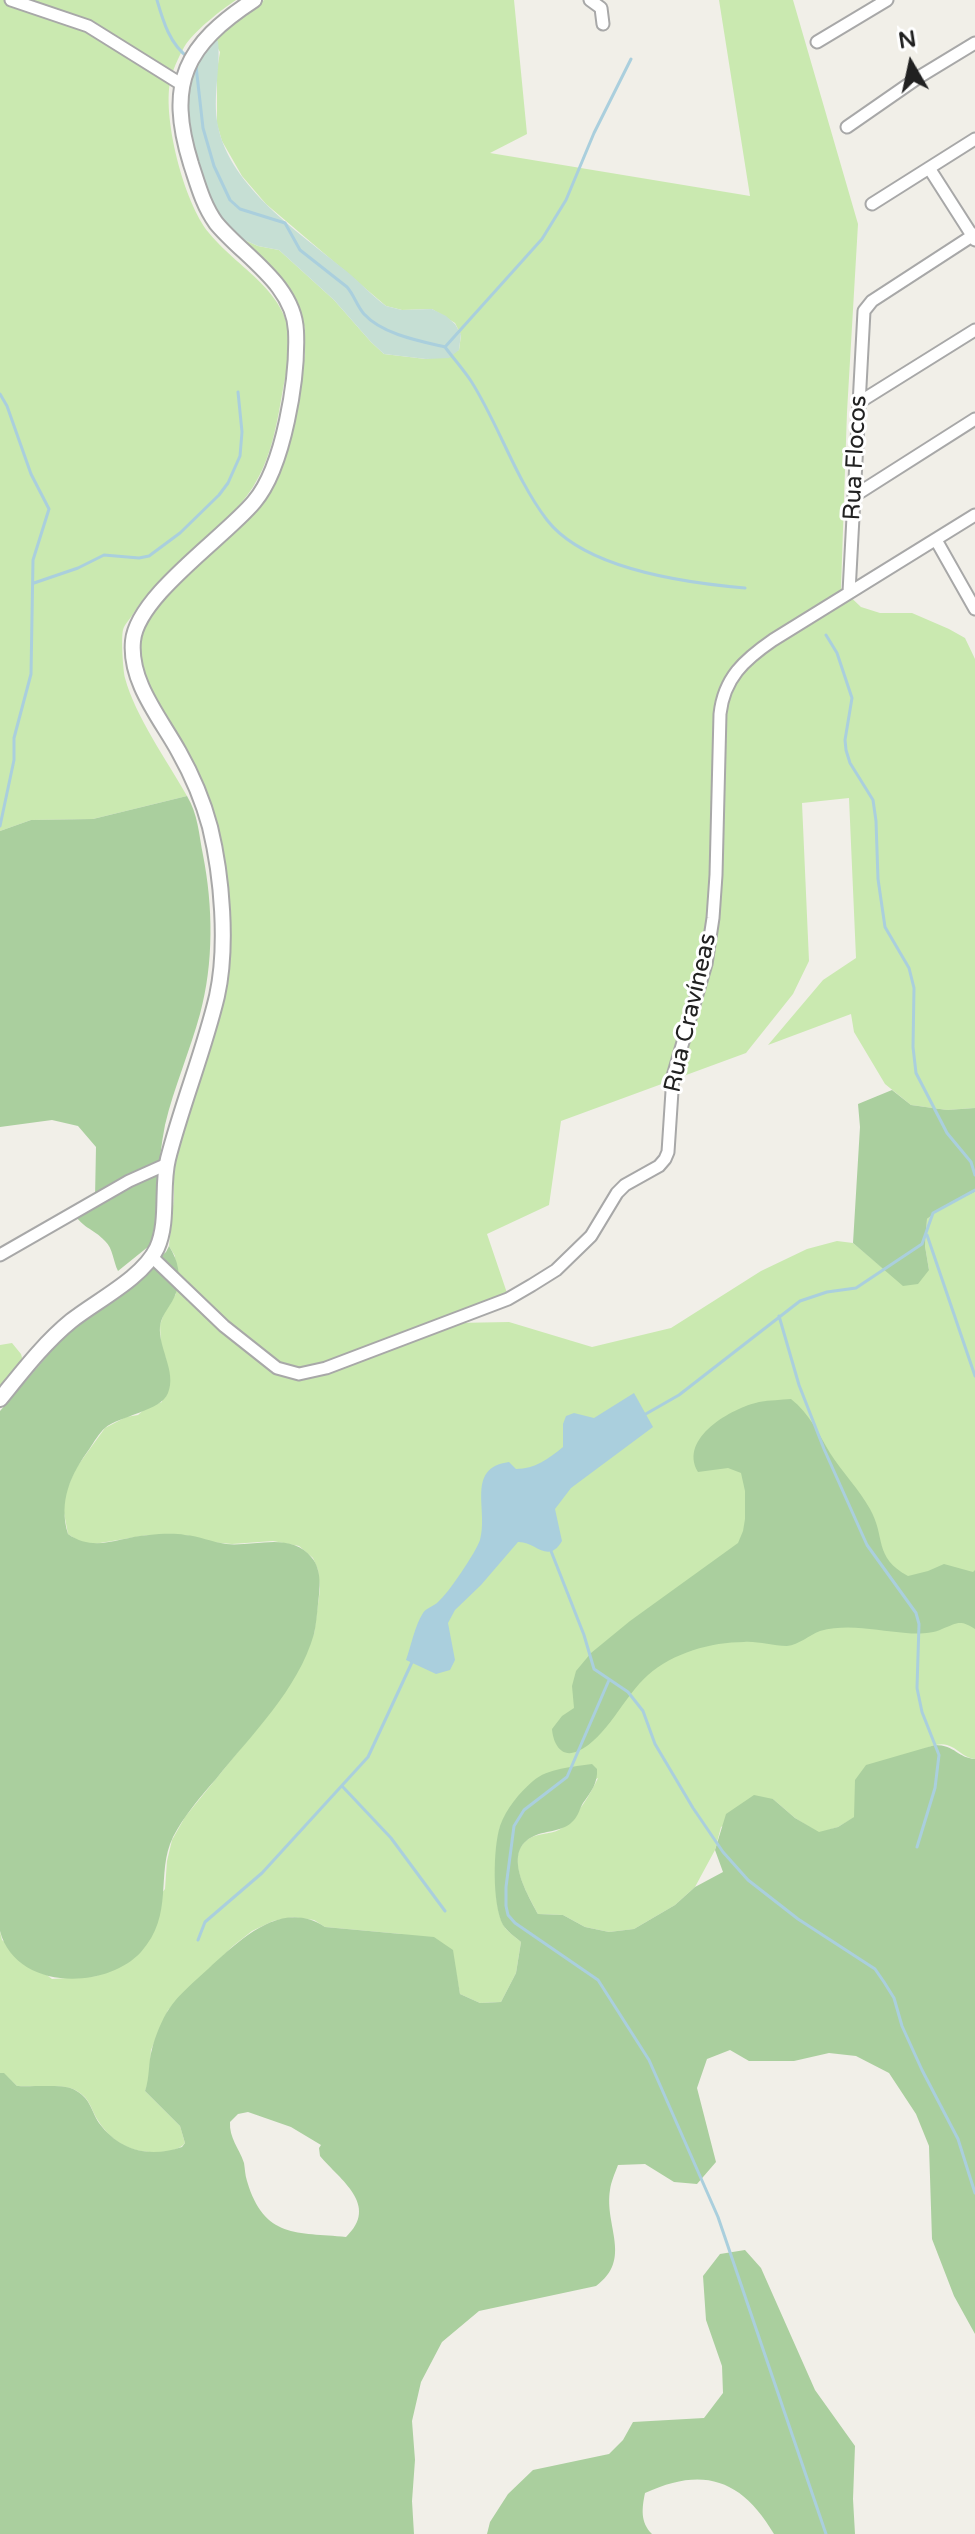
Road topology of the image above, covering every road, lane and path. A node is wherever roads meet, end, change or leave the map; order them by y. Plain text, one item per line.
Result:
1 (11, 0) edge
2 (254, 0) edge
3 (590, 0) edge
4 (887, 0) edge
5 (603, 24) dead end
6 (817, 42) dead end
7 (975, 43) edge
8 (181, 84) junction
9 (847, 127) dead end
10 (975, 139) edge
11 (929, 168) junction
12 (872, 204) dead end
13 (974, 237) edge
14 (975, 330) edge
15 (858, 403) junction
16 (975, 419) edge
17 (854, 496) junction
18 (975, 515) edge
19 (936, 540) junction
20 (849, 592) junction
21 (975, 609) edge
22 (167, 1164) junction
23 (0, 1255) edge
24 (151, 1256) junction
25 (0, 1399) edge

1 - 8 street
2 - 8 street
3 - 5 street
4 - 6 street
7 - 9 street
8 - 22 street
10 - 11 street
11 - 12 street
11 - 13 street
13 - 15 street, Rua Flocos
14 - 15 street
15 - 17 street, Rua Flocos
16 - 17 street
17 - 20 street, Rua Flocos
18 - 19 street, Rua Cravíneas
19 - 20 street, Rua Cravíneas
19 - 21 street
20 - 24 street, Rua Cravíneas
22 - 23 street
22 - 24 street
24 - 25 street

